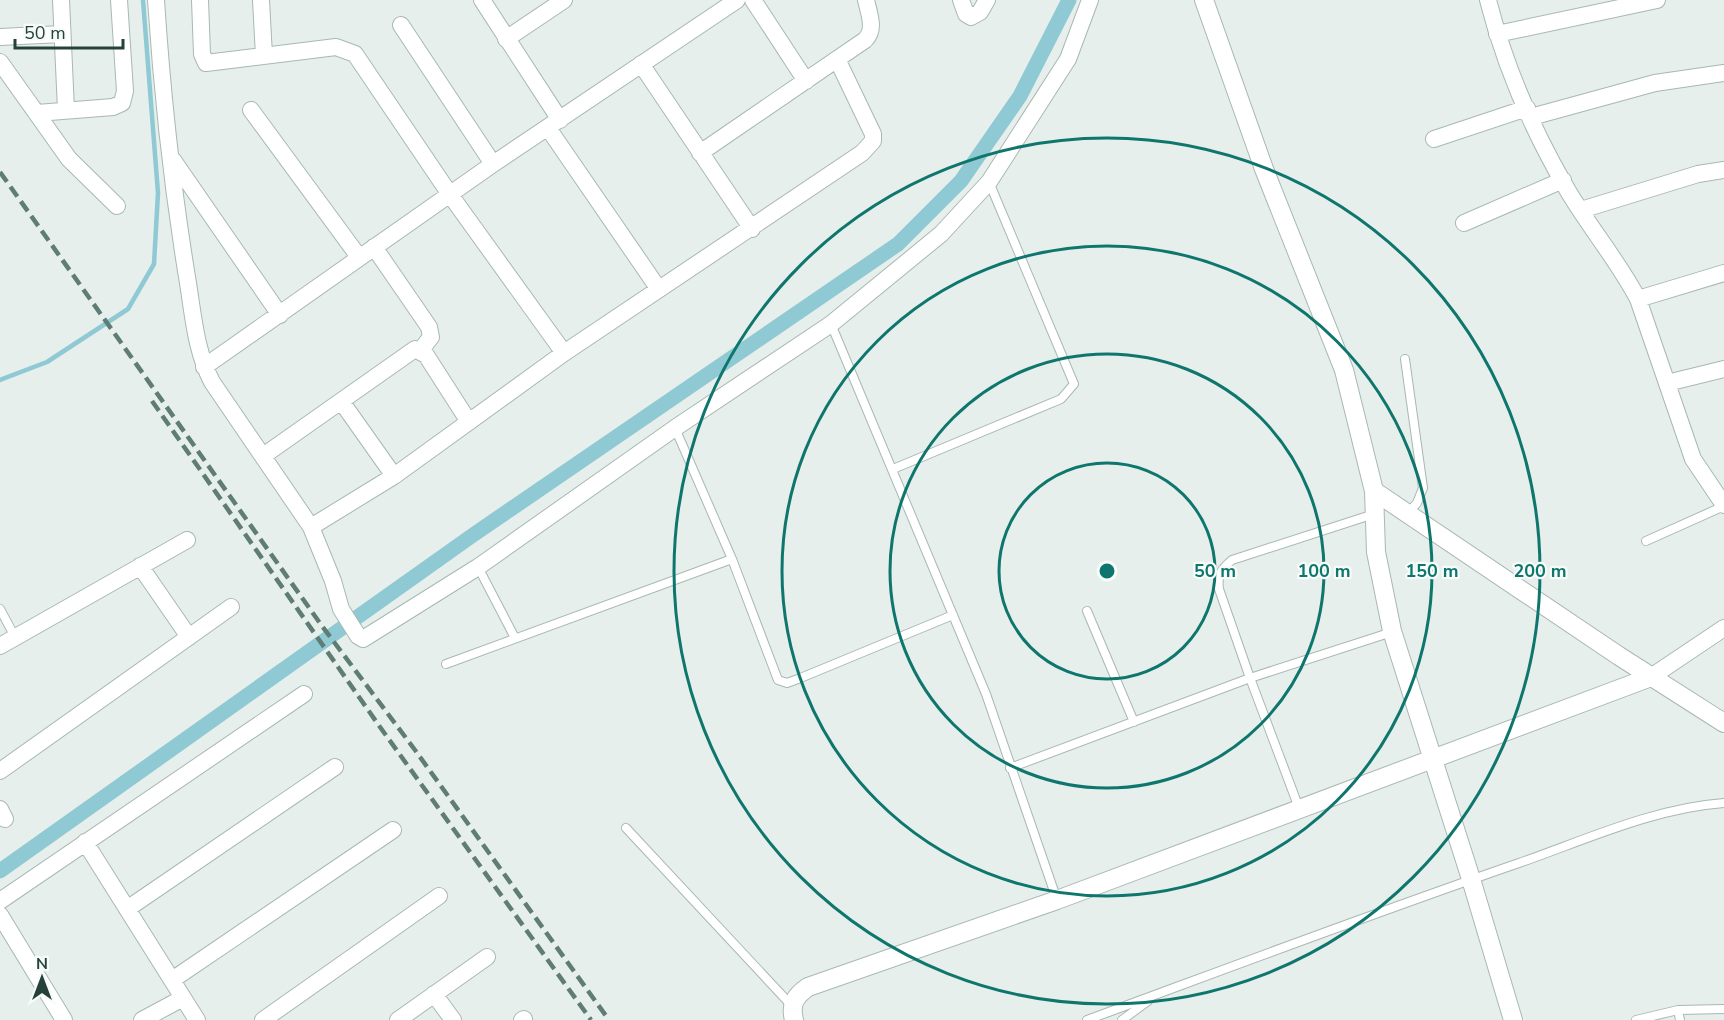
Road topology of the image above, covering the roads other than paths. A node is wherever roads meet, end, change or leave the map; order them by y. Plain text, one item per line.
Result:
1 (61, 0) edge
2 (119, 0) edge
3 (156, 0) edge
4 (200, 0) edge
5 (261, 0) edge
6 (482, 0) edge
7 (564, 0) edge
8 (737, 0) edge
9 (753, 0) edge
10 (866, 0) edge
11 (961, 0) edge
12 (987, 0) edge
13 (1090, 0) edge
14 (1204, 0) edge
15 (1488, 0) edge
16 (1657, 0) edge
17 (401, 25) dead end
18 (62, 34) junction
19 (1497, 34) junction
20 (0, 37) edge
21 (506, 39) junction
22 (264, 56) junction
23 (837, 59) junction
24 (0, 62) edge
25 (641, 64) junction
26 (1724, 73) edge
27 (806, 81) junction
28 (66, 110) junction
29 (251, 110) dead end
30 (1529, 112) junction
31 (37, 113) junction
32 (554, 124) junction
33 (1434, 139) dead end
34 (700, 153) junction
35 (171, 157) junction
36 (493, 164) junction
37 (1724, 170) edge
38 (1563, 180) junction
39 (989, 182) junction
40 (451, 196) junction
41 (117, 206) dead end
42 (1581, 210) junction
43 (1464, 223) dead end
44 (752, 229) junction
45 (374, 247) junction
46 (359, 257) junction
47 (1724, 273) edge
48 (658, 288) junction
49 (1638, 299) junction
50 (280, 315) junction
51 (831, 324) junction
52 (420, 351) junction
53 (564, 353) junction
54 (1406, 358) dead end
55 (204, 367) junction
56 (1724, 369) edge
57 (1667, 383) junction
58 (341, 401) junction
59 (469, 422) junction
60 (675, 428) junction
61 (263, 456) junction
62 (893, 469) junction
63 (394, 476) junction
64 (1374, 491) junction
65 (1724, 505) edge
66 (1408, 513) junction
67 (1374, 514) junction
68 (311, 527) junction
69 (187, 540) dead end
70 (1646, 542) dead end
71 (732, 558) junction
72 (140, 566) junction
73 (478, 567) junction
74 (231, 607) dead end
75 (0, 609) edge
76 (1087, 611) dead end
77 (953, 615) junction
78 (1724, 628) edge
79 (1392, 632) junction
80 (15, 637) junction
81 (189, 637) junction
82 (515, 638) junction
83 (0, 646) edge
84 (446, 664) dead end
85 (1651, 677) junction
86 (1250, 678) junction
87 (304, 694) dead end
88 (1134, 722) junction
89 (1724, 723) edge
90 (1433, 760) junction
91 (335, 767) dead end
92 (1010, 768) junction
93 (0, 771) edge
94 (1724, 803) edge
95 (1299, 808) junction
96 (626, 828) dead end
97 (393, 830) dead end
98 (85, 842) junction
99 (1471, 879) junction
100 (439, 896) dead end
101 (1058, 900) junction
102 (0, 901) edge
103 (127, 909) junction
104 (0, 915) edge
105 (487, 957) dead end
106 (172, 980) junction
107 (434, 994) junction
108 (1156, 995) junction
109 (183, 998) junction
110 (1724, 1009) edge
111 (1678, 1010) junction
112 (793, 1013) edge
113 (64, 1020) edge
114 (142, 1020) edge
115 (197, 1020) edge
116 (263, 1020) edge
117 (398, 1020) edge
118 (453, 1020) edge
119 (1087, 1020) edge
120 (1122, 1020) edge
121 (1513, 1020) edge
122 (1636, 1020) edge
123 (1680, 1020) edge

1 - 18 street
2 - 28 street
3 - 35 street
4 - 22 street
5 - 22 street
6 - 21 street
7 - 21 street
8 - 25 street
9 - 27 street
10 - 23 street
11 - 12 street
13 - 39 street
14 - 64 street
15 - 19 street
16 - 19 street
17 - 36 street
18 - 20 street
18 - 28 street
19 - 30 street
21 - 32 street
22 - 40 street
23 - 27 street
23 - 44 street
24 - 31 street
25 - 32 street
25 - 34 street
26 - 30 street
27 - 34 street
28 - 31 street
29 - 46 street
30 - 33 street
30 - 38 street
31 - 41 street
32 - 36 street
32 - 48 street
34 - 44 street
35 - 50 street
35 - 55 street
36 - 40 street
37 - 42 street
38 - 42 street
38 - 43 street
39 - 51 street
39 - 62 lane
40 - 45 street
40 - 53 street
42 - 49 street
44 - 48 street
45 - 46 street
45 - 52 street
46 - 50 street
47 - 49 street
48 - 53 street
49 - 57 street
50 - 55 street
51 - 60 street
51 - 62 lane
52 - 58 street
52 - 59 street
53 - 59 street
54 - 66 lane
55 - 61 street
56 - 57 street
57 - 65 street
58 - 61 street
58 - 63 street
59 - 63 street
60 - 71 lane
60 - 73 street
61 - 68 street
62 - 77 lane
63 - 68 street
64 - 66 street
64 - 67 street
65 - 70 lane
66 - 85 street
67 - 79 street
67 - 86 lane
68 - 73 street
69 - 72 street
71 - 77 lane
71 - 82 lane
72 - 80 street
72 - 81 street
73 - 82 lane
74 - 81 street
75 - 80 lane
76 - 88 lane
77 - 92 lane
78 - 85 street
79 - 86 lane
79 - 90 street
80 - 83 street
81 - 93 street
82 - 84 lane
85 - 89 street
85 - 90 street
86 - 88 lane
86 - 95 lane
87 - 98 street
88 - 92 lane
90 - 95 street
90 - 99 street
91 - 103 street
92 - 101 lane
94 - 99 lane
95 - 101 street
96 - 112 lane
97 - 106 street
98 - 102 street
98 - 103 street
99 - 108 lane
99 - 121 street
100 - 116 street
101 - 112 street
103 - 106 street
104 - 113 street
105 - 107 street
106 - 109 street
107 - 117 street
107 - 118 street
108 - 119 lane
108 - 120 lane
109 - 114 street
109 - 115 street
110 - 111 lane
111 - 122 lane
111 - 123 lane

